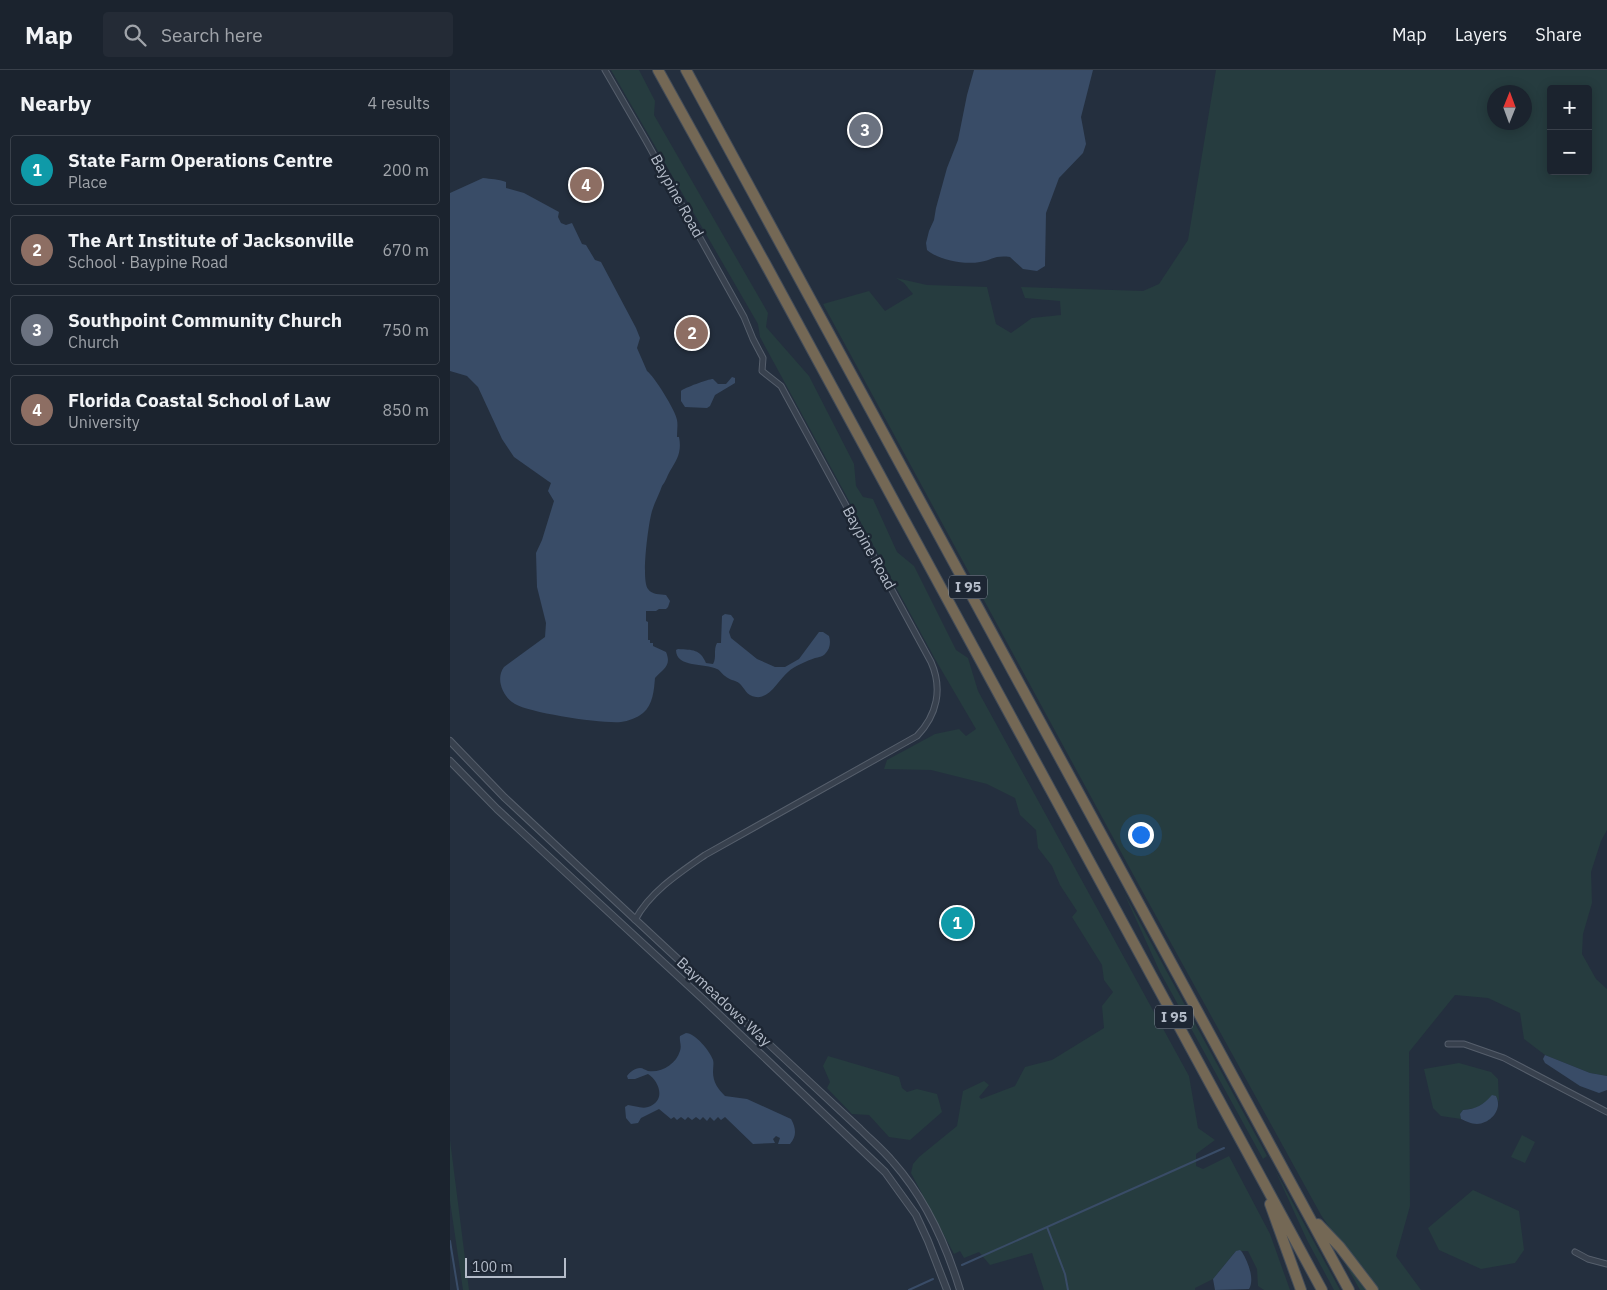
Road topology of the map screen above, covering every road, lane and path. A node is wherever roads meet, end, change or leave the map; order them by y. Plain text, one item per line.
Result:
1 (605, 70) edge
2 (658, 70) edge
3 (686, 70) edge
4 (450, 740) edge
5 (450, 760) edge
6 (635, 920) junction
7 (1448, 1044) dead end
8 (1607, 1112) edge
9 (1257, 1170) junction
10 (1308, 1213) junction
11 (1575, 1252) dead end
12 (1607, 1264) edge
13 (947, 1290) edge
14 (960, 1290) edge
15 (1301, 1290) edge
16 (1322, 1290) edge
17 (1349, 1290) edge
18 (1373, 1290) edge

1 - 6 street, Baypine Road
2 - 9 highway, I 95
3 - 10 highway, I 95
4 - 6 street, Baymeadows Way
5 - 13 street, Baymeadows Way
6 - 14 street, Baymeadows Way
7 - 8 street
9 - 15 highway
9 - 16 highway, I 95
10 - 17 highway, I 95
10 - 18 highway
11 - 12 street

